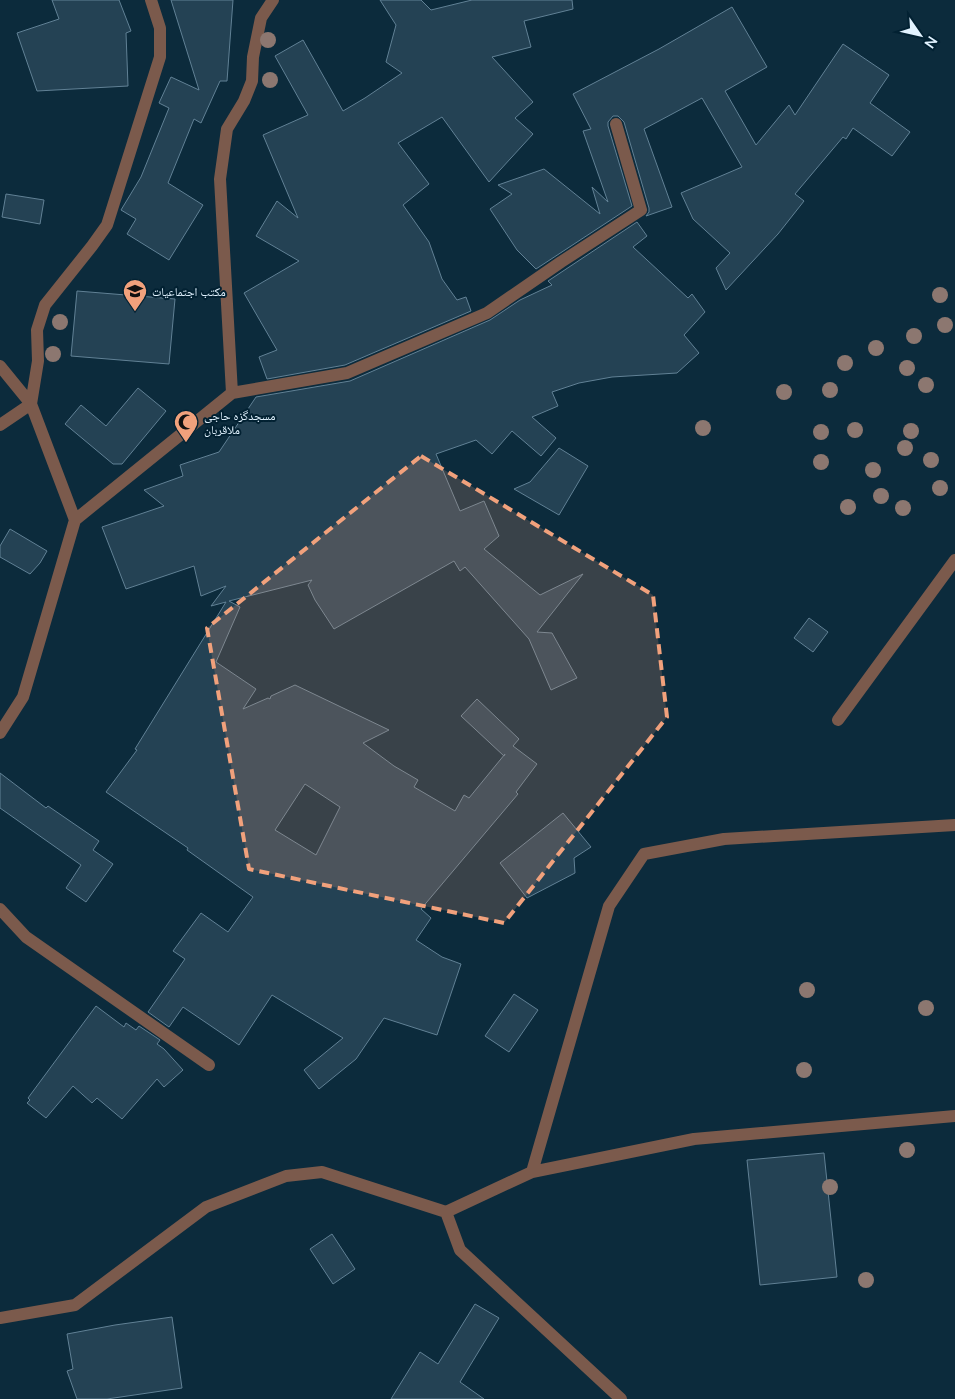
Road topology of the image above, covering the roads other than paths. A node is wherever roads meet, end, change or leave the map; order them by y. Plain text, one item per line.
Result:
1 (151, 0) edge
2 (273, 0) edge
3 (616, 124) dead end
4 (0, 366) edge
5 (232, 394) junction
6 (31, 404) junction
7 (0, 425) edge
8 (75, 520) junction
9 (955, 560) edge
10 (838, 720) dead end
11 (0, 733) edge
12 (955, 825) edge
13 (0, 909) edge
14 (209, 1065) dead end
15 (955, 1116) edge
16 (532, 1172) junction
17 (446, 1212) junction
18 (0, 1318) edge
19 (621, 1399) edge

1 - 6 street
2 - 5 street
3 - 5 street
4 - 6 street
5 - 8 street
6 - 7 street
6 - 8 street
8 - 11 street
9 - 10 street
12 - 16 street
13 - 14 street
15 - 16 street
16 - 17 street
17 - 18 street
17 - 19 street

